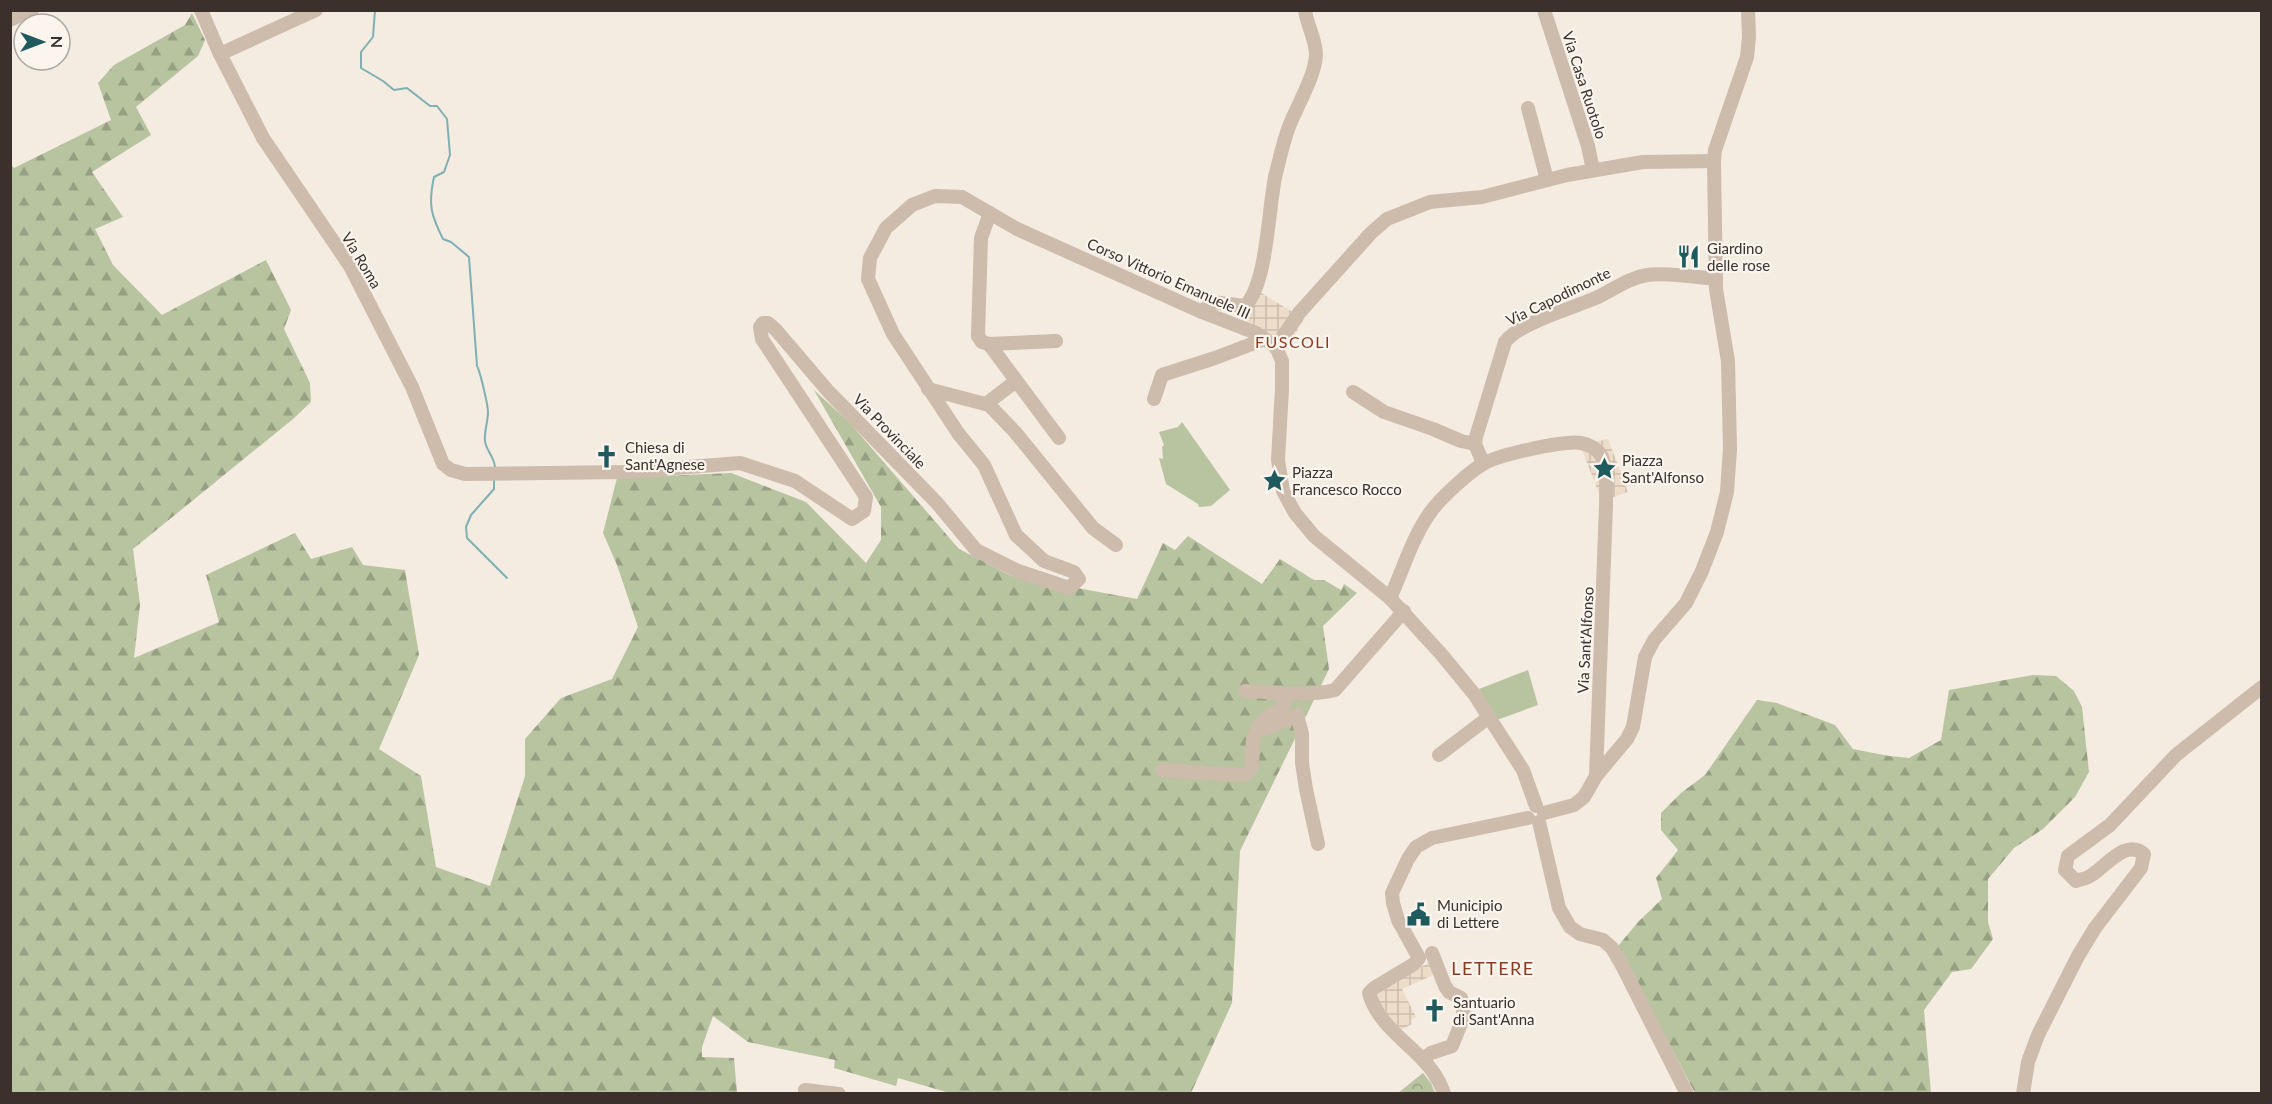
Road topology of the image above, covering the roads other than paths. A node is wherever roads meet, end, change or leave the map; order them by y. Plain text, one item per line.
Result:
1 (32, 10) edge
2 (201, 10) edge
3 (316, 10) edge
4 (1305, 10) edge
5 (1544, 10) edge
6 (1748, 10) edge
7 (10, 20) edge
8 (220, 54) junction
9 (1528, 108) dead end
10 (1714, 161) junction
11 (1593, 170) junction
12 (1547, 180) junction
13 (935, 195) joint
14 (990, 213) junction
15 (1716, 279) junction
16 (1202, 312) junction
17 (1056, 341) dead end
18 (1270, 343) junction
19 (989, 344) junction
20 (1016, 381) junction
21 (928, 388) junction
22 (1353, 392) dead end
23 (1154, 399) dead end
24 (986, 404) junction
25 (1059, 438) dead end
26 (1475, 444) junction
27 (1483, 464) junction
28 (521, 474) joint
29 (1116, 545) dead end
30 (1390, 598) junction
31 (1404, 611) junction
32 (2262, 687) edge
33 (1245, 691) dead end
34 (1286, 693) junction
35 (1489, 717) junction
36 (1258, 732) junction
37 (1438, 755) dead end
38 (1162, 770) dead end
39 (1596, 776) junction
40 (1537, 815) junction
41 (1317, 844) dead end
42 (1425, 956) junction
43 (1423, 1059) junction
44 (805, 1090) dead end
45 (839, 1094) edge
46 (1444, 1094) edge
47 (1687, 1094) edge
48 (2023, 1094) edge

1 - 7 street
2 - 8 street, Via Roma
3 - 8 street
4 - 16 street
5 - 11 street, Via Casa Ruotolo
6 - 10 street
8 - 28 street, Via Roma
9 - 12 street
10 - 11 street
10 - 15 street
11 - 12 street
12 - 18 street
13 - 14 street, Corso Vittorio Emanuele III
13 - 21 street, Via Provinciale
14 - 16 street, Corso Vittorio Emanuele III
14 - 19 street
15 - 26 street, Via Capodimonte
15 - 39 street
16 - 18 street, Corso Vittorio Emanuele III
17 - 19 street
18 - 23 street
18 - 30 street
19 - 20 street
20 - 24 street
20 - 25 street
21 - 24 street
21 - 28 street, Via Provinciale
22 - 26 street
24 - 29 street
26 - 27 street
27 - 30 street
27 - 39 street, Via Sant'Alfonso
30 - 31 street
31 - 34 street
31 - 35 street
32 - 48 street
33 - 34 street
34 - 36 street
35 - 37 street
35 - 40 street
36 - 38 street
36 - 41 street
39 - 40 street
40 - 42 street
40 - 47 street
42 - 43 street
42 - 43 street
43 - 46 street
44 - 45 street

